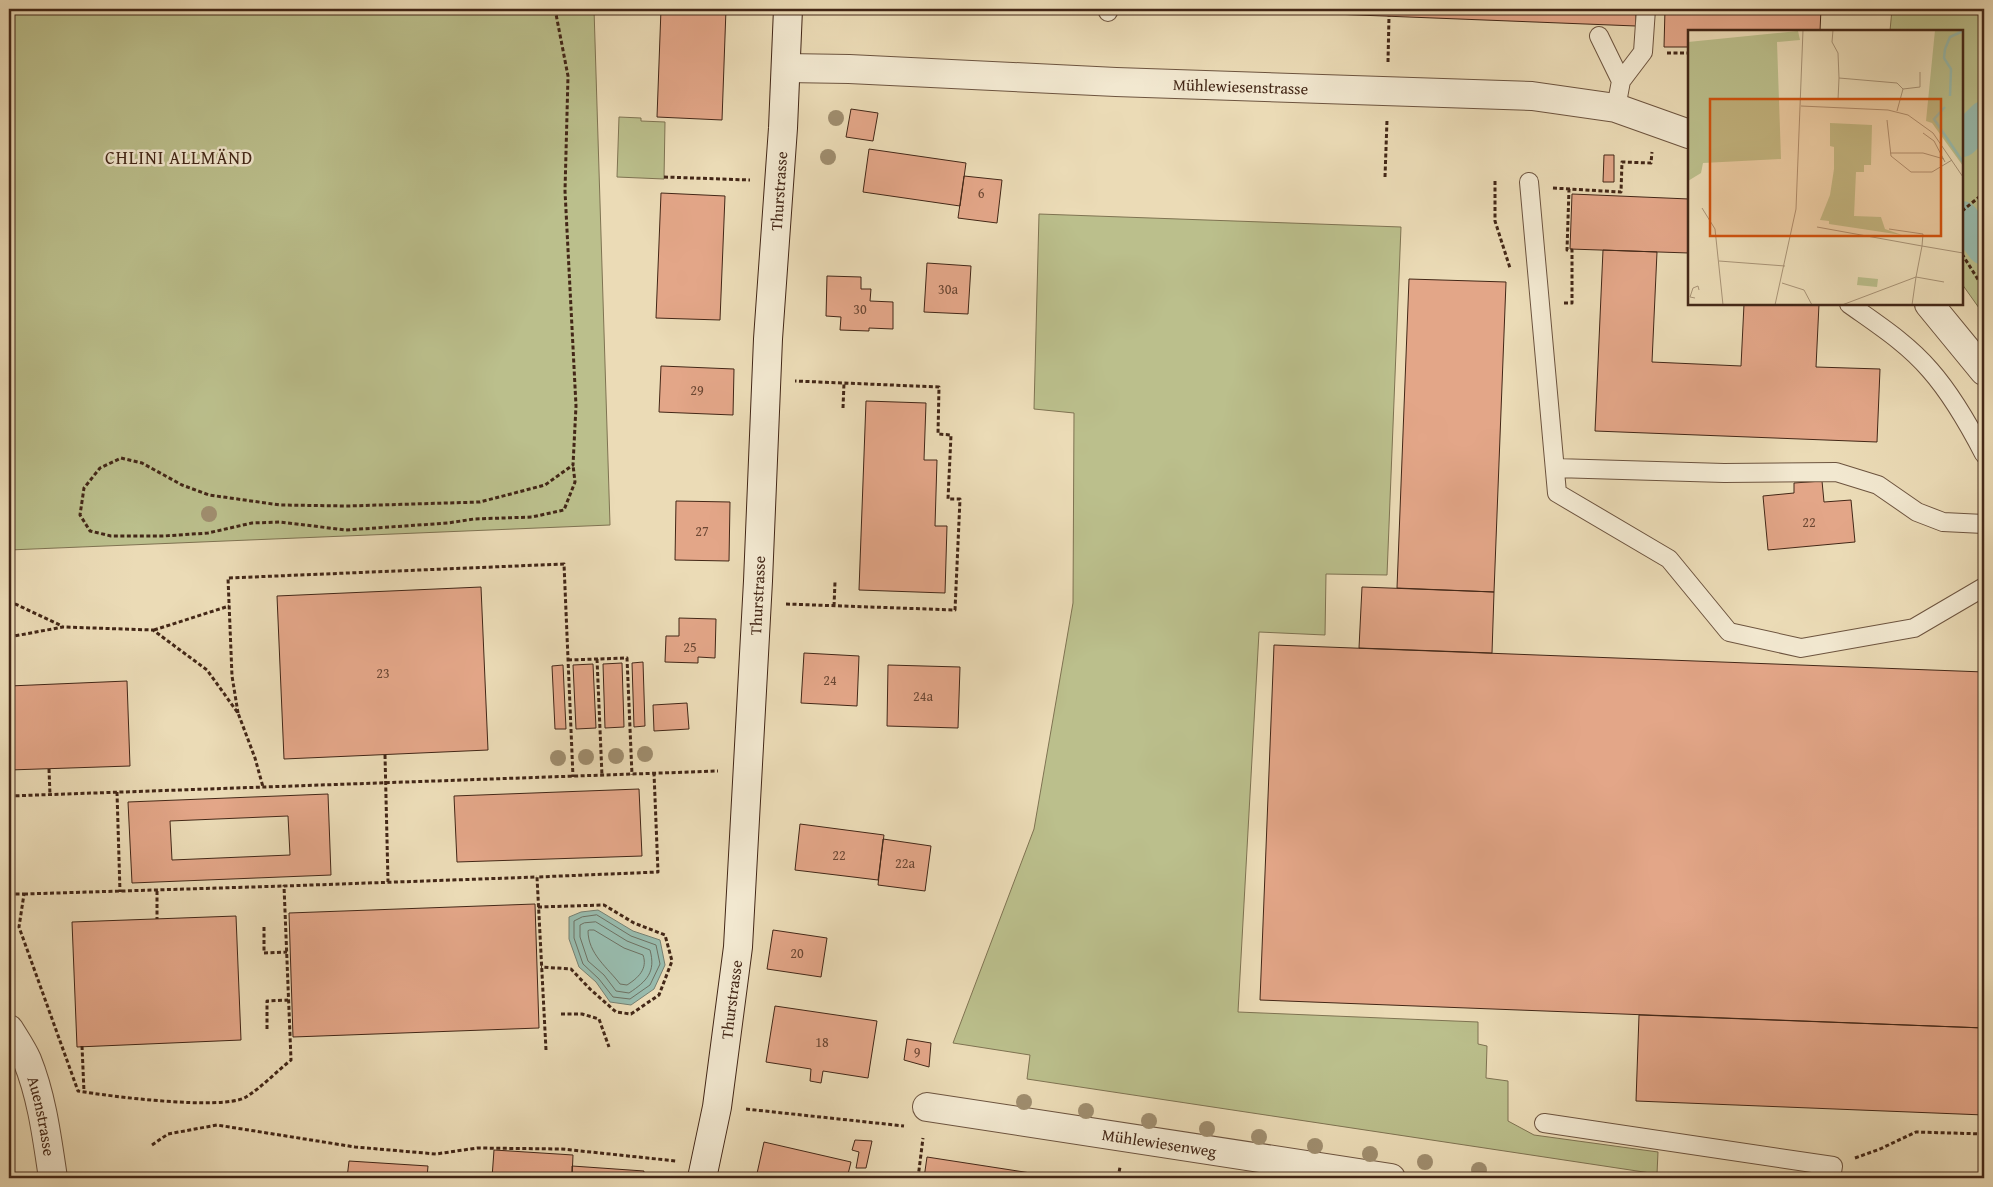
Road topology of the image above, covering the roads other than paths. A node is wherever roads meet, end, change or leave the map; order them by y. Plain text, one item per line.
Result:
1 (788, 9) edge
2 (1646, 9) edge
3 (1600, 36) dead end
4 (786, 68) junction
5 (1621, 81) junction
6 (1616, 108) junction
7 (1688, 134) edge
8 (1529, 184) road end
9 (1850, 305) edge
10 (1931, 305) edge
11 (1984, 371) edge
12 (1984, 454) edge
13 (1555, 468) junction
14 (1984, 524) edge
15 (1984, 587) edge
16 (9, 1029) edge
17 (926, 1118) road end
18 (1544, 1124) dead end
19 (693, 1170) edge
20 (1832, 1172) edge
21 (52, 1178) edge
22 (1391, 1178) edge

1 - 4 street, Thurstrasse
2 - 5 lane
3 - 5 lane
4 - 6 street, Mühlewiesenstrasse
4 - 19 street, Thurstrasse
5 - 6 lane
6 - 7 street, Mühlewiesenstrasse
8 - 13 lane
9 - 12 lane
10 - 11 street
13 - 14 lane
13 - 15 lane
16 - 21 street, Auenstrasse
17 - 22 street, Mühlewiesenweg
18 - 20 lane

